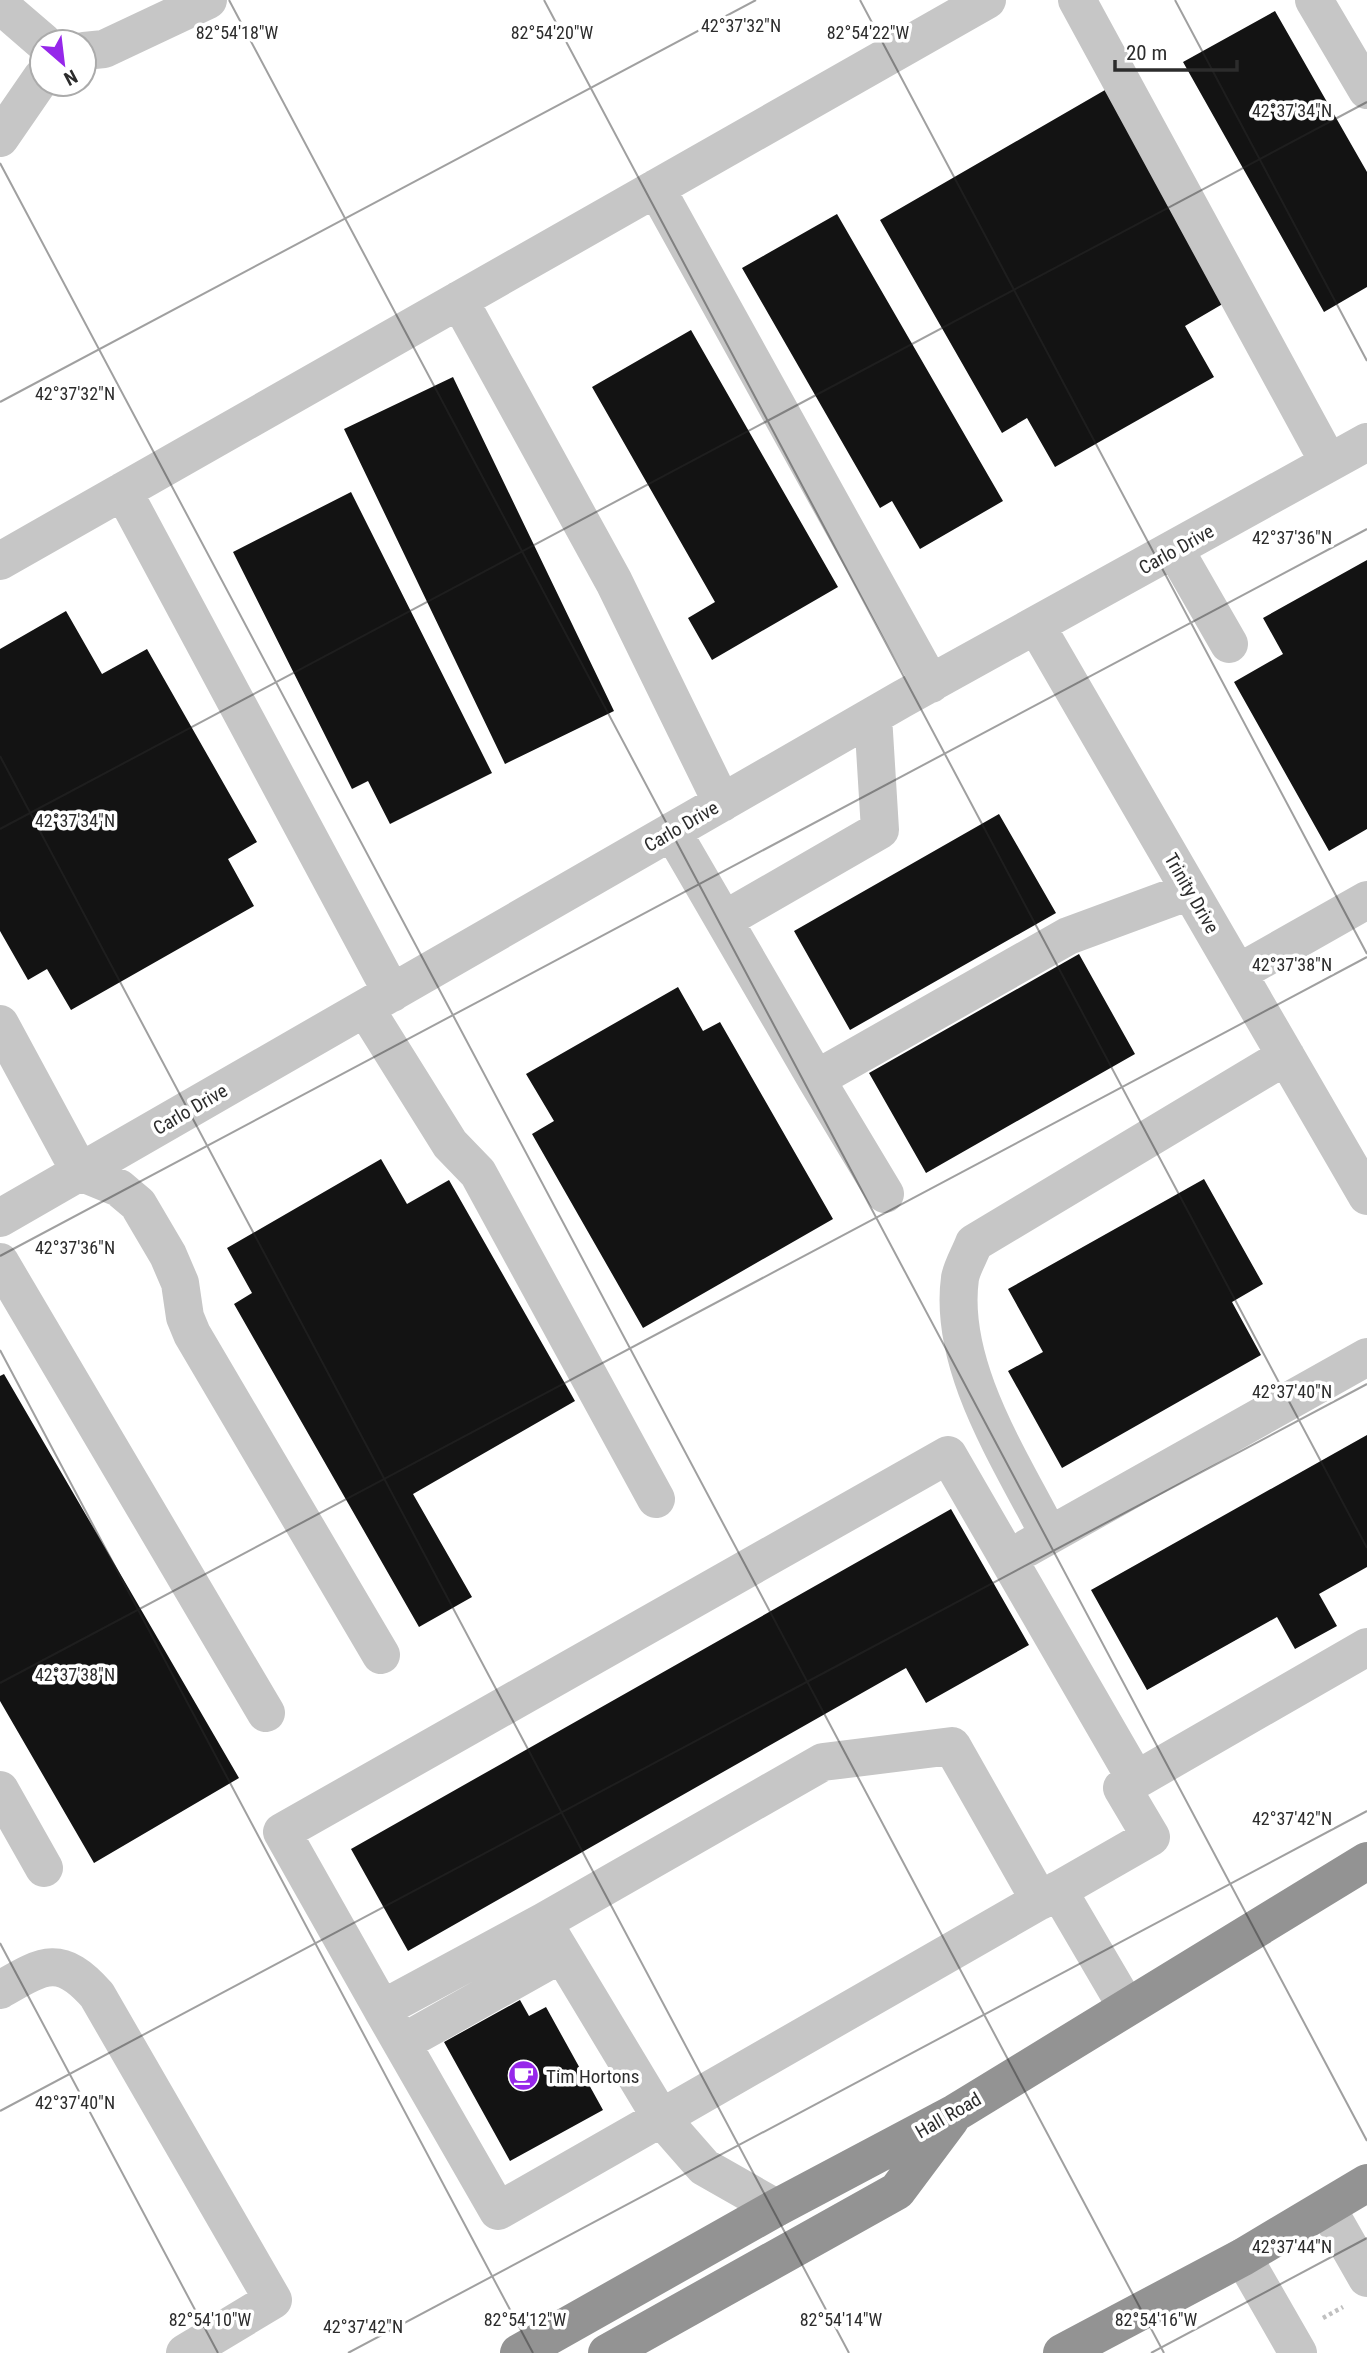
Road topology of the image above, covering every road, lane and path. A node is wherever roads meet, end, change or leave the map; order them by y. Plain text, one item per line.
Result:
1 (208, 0) edge
2 (987, 0) edge
3 (1077, 0) edge
4 (1314, 0) edge
5 (0, 5) edge
6 (28, 29) edge
7 (98, 50) edge
8 (1367, 90) edge
9 (28, 97) edge
10 (0, 138) edge
11 (656, 188) junction
12 (458, 300) junction
13 (1367, 442) edge
14 (1329, 463) junction
15 (123, 491) junction
16 (1175, 550) junction
17 (0, 561) edge
18 (1037, 627) junction
19 (1229, 644) dead end
20 (931, 684) junction
21 (873, 716) junction
22 (722, 803) junction
23 (672, 831) junction
24 (1190, 891) junction
25 (1367, 900) edge
26 (724, 920) junction
27 (1238, 973) junction
28 (379, 1000) junction
29 (0, 1024) edge
30 (1286, 1056) junction
31 (816, 1079) junction
32 (80, 1172) junction
33 (885, 1194) dead end
34 (1367, 1196) edge
35 (0, 1218) edge
36 (0, 1262) edge
37 (1367, 1357) edge
38 (656, 1499) dead end
39 (1049, 1535) junction
40 (1007, 1558) junction
41 (1367, 1647) edge
42 (381, 1654) dead end
43 (265, 1713) dead end
44 (1136, 1780) junction
45 (0, 1790) edge
46 (1367, 1861) edge
47 (44, 1868) dead end
48 (1049, 1896) junction
49 (552, 1938) junction
50 (0, 1990) edge
51 (1126, 2006) junction
52 (382, 2009) junction
53 (402, 2043) junction
54 (955, 2113) junction
55 (661, 2118) junction
56 (1367, 2183) edge
57 (776, 2208) junction
58 (1327, 2208) junction
59 (1243, 2258) junction
60 (1357, 2292) edge
61 (1307, 2337) edge
62 (185, 2353) edge
63 (519, 2353) edge
64 (607, 2353) edge
65 (1062, 2353) edge

1 - 7 street
2 - 11 street
3 - 14 street
4 - 8 street
5 - 6 street
9 - 10 street
11 - 12 street
11 - 20 street
12 - 15 street
12 - 22 street
13 - 14 street, Carlo Drive
14 - 16 street, Carlo Drive
15 - 17 street
15 - 28 street
16 - 18 street, Carlo Drive
16 - 19 street
18 - 20 street, Carlo Drive
18 - 24 street, Trinity Drive
20 - 21 street, Carlo Drive
21 - 22 street, Carlo Drive
21 - 26 street
22 - 23 street, Carlo Drive
23 - 26 street
23 - 28 street, Carlo Drive
24 - 27 street, Trinity Drive
24 - 31 street
25 - 27 street
26 - 31 street
27 - 30 street, Trinity Drive
28 - 32 street, Carlo Drive
28 - 38 street
29 - 32 street
30 - 34 street, Trinity Drive
30 - 39 street
31 - 33 street
32 - 35 street, Carlo Drive
32 - 42 street
36 - 43 street
37 - 39 street
39 - 40 street
40 - 44 street
40 - 52 street
41 - 44 street
44 - 48 street
45 - 47 street
46 - 51 highway, Hall Road
48 - 49 street
48 - 51 street
48 - 55 street
49 - 52 street
49 - 53 street
49 - 55 street
50 - 62 street
51 - 54 highway, Hall Road
52 - 53 street
53 - 55 street
54 - 57 highway, Hall Road
54 - 64 highway
55 - 57 street
56 - 58 highway
57 - 63 highway, Hall Road
58 - 59 highway
58 - 60 street
59 - 61 street
59 - 65 highway
60 - 61 path

